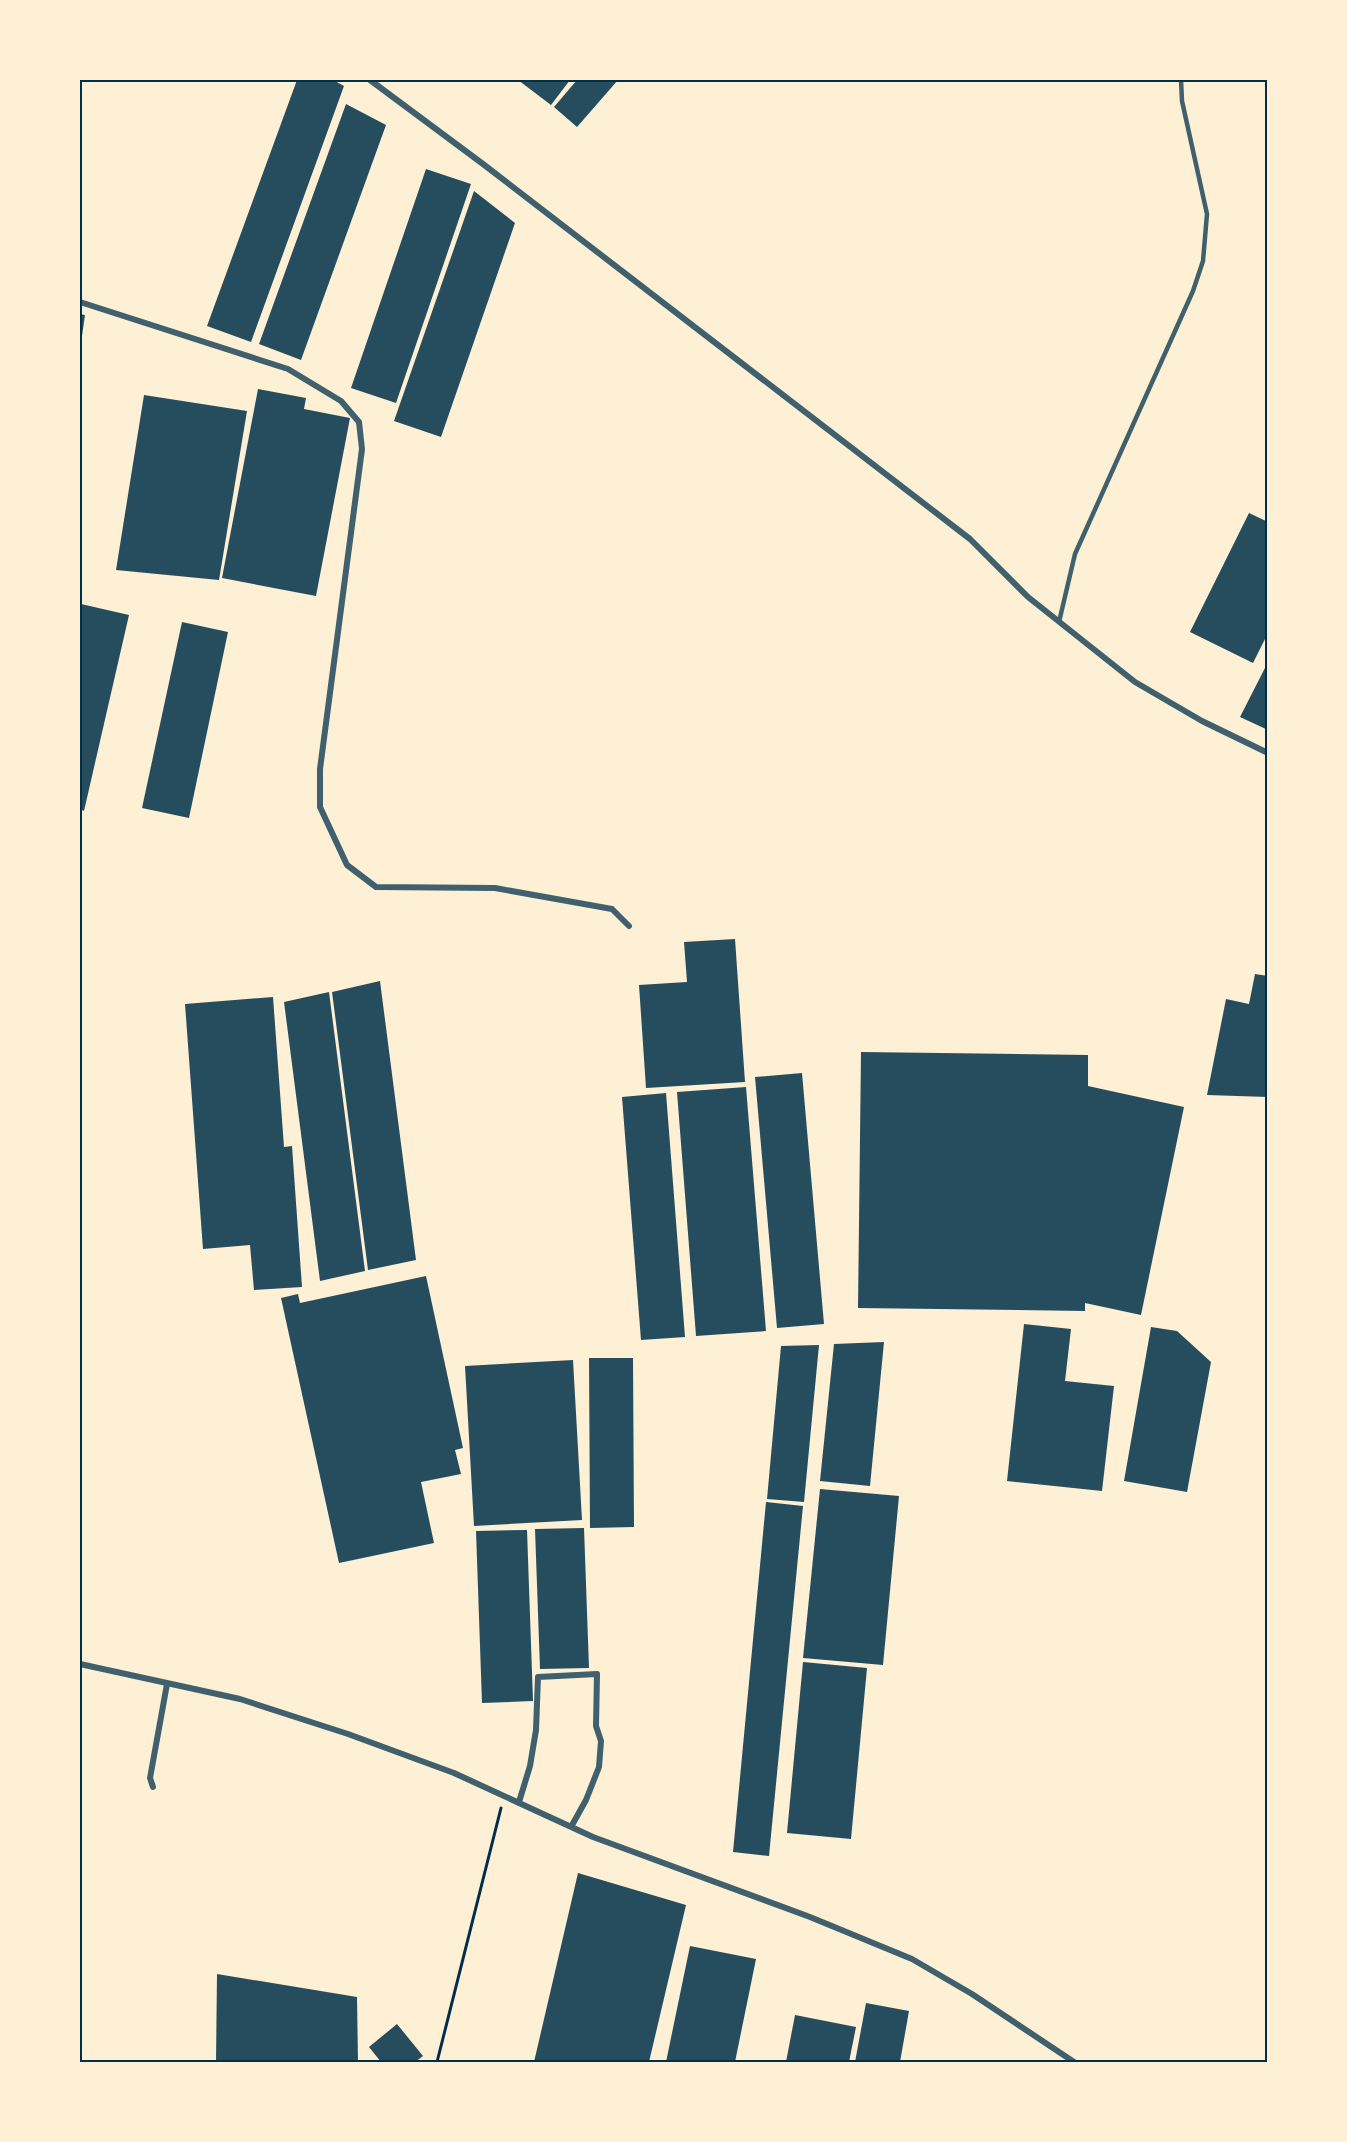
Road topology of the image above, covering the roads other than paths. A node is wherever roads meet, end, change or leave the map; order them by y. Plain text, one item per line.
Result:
1 (370, 80) edge
2 (1181, 80) edge
3 (80, 302) edge
4 (1059, 622) junction
5 (1268, 753) edge
6 (629, 926) dead end
7 (80, 1664) edge
8 (167, 1684) junction
9 (153, 1787) dead end
10 (519, 1802) junction
11 (571, 1827) junction
12 (1074, 2062) edge

1 - 4 street
2 - 4 lane
3 - 6 street
4 - 5 street
7 - 8 street
8 - 9 street
8 - 10 street
10 - 11 street
10 - 11 street
11 - 12 street

